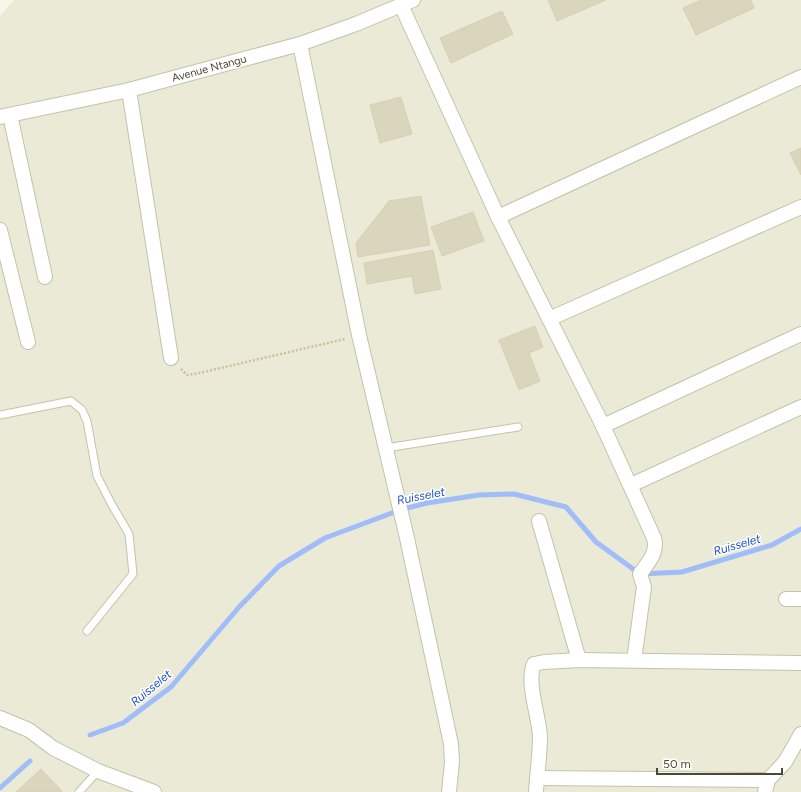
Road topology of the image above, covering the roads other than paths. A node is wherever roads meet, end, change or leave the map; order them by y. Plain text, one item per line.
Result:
1 (407, 3) edge
2 (300, 44) junction
3 (801, 77) edge
4 (129, 90) junction
5 (5, 116) edge
6 (801, 207) edge
7 (498, 217) junction
8 (0, 230) edge
9 (45, 277) dead end
10 (549, 319) junction
11 (801, 334) edge
12 (28, 342) dead end
13 (171, 358) road end
14 (801, 407) edge
15 (0, 415) edge
16 (518, 426) dead end
17 (603, 426) junction
18 (386, 448) junction
19 (631, 485) junction
20 (539, 521) dead end
21 (786, 599) dead end
22 (801, 599) edge
23 (87, 631) dead end
24 (579, 660) junction
25 (634, 660) junction
26 (801, 663) edge
27 (0, 718) edge
28 (801, 734) edge
29 (98, 771) junction
30 (537, 778) junction
31 (766, 786) edge
32 (79, 792) edge
33 (154, 792) edge
34 (449, 792) edge
35 (536, 792) edge

1 - 2 street, Avenue Ntangu
1 - 7 street
2 - 4 street, Avenue Ntangu
2 - 18 street
3 - 7 street
4 - 5 street, Avenue Ntangu
4 - 13 street
5 - 9 street
6 - 10 street
7 - 10 street
8 - 12 street
10 - 17 street
11 - 17 street
14 - 19 street
15 - 23 lane
16 - 18 lane
17 - 19 street
18 - 34 street
19 - 25 street
20 - 24 street
21 - 22 street
24 - 25 street
24 - 30 street
25 - 26 street
27 - 29 street
28 - 31 street
29 - 32 lane
29 - 33 street
30 - 31 street
30 - 35 street

